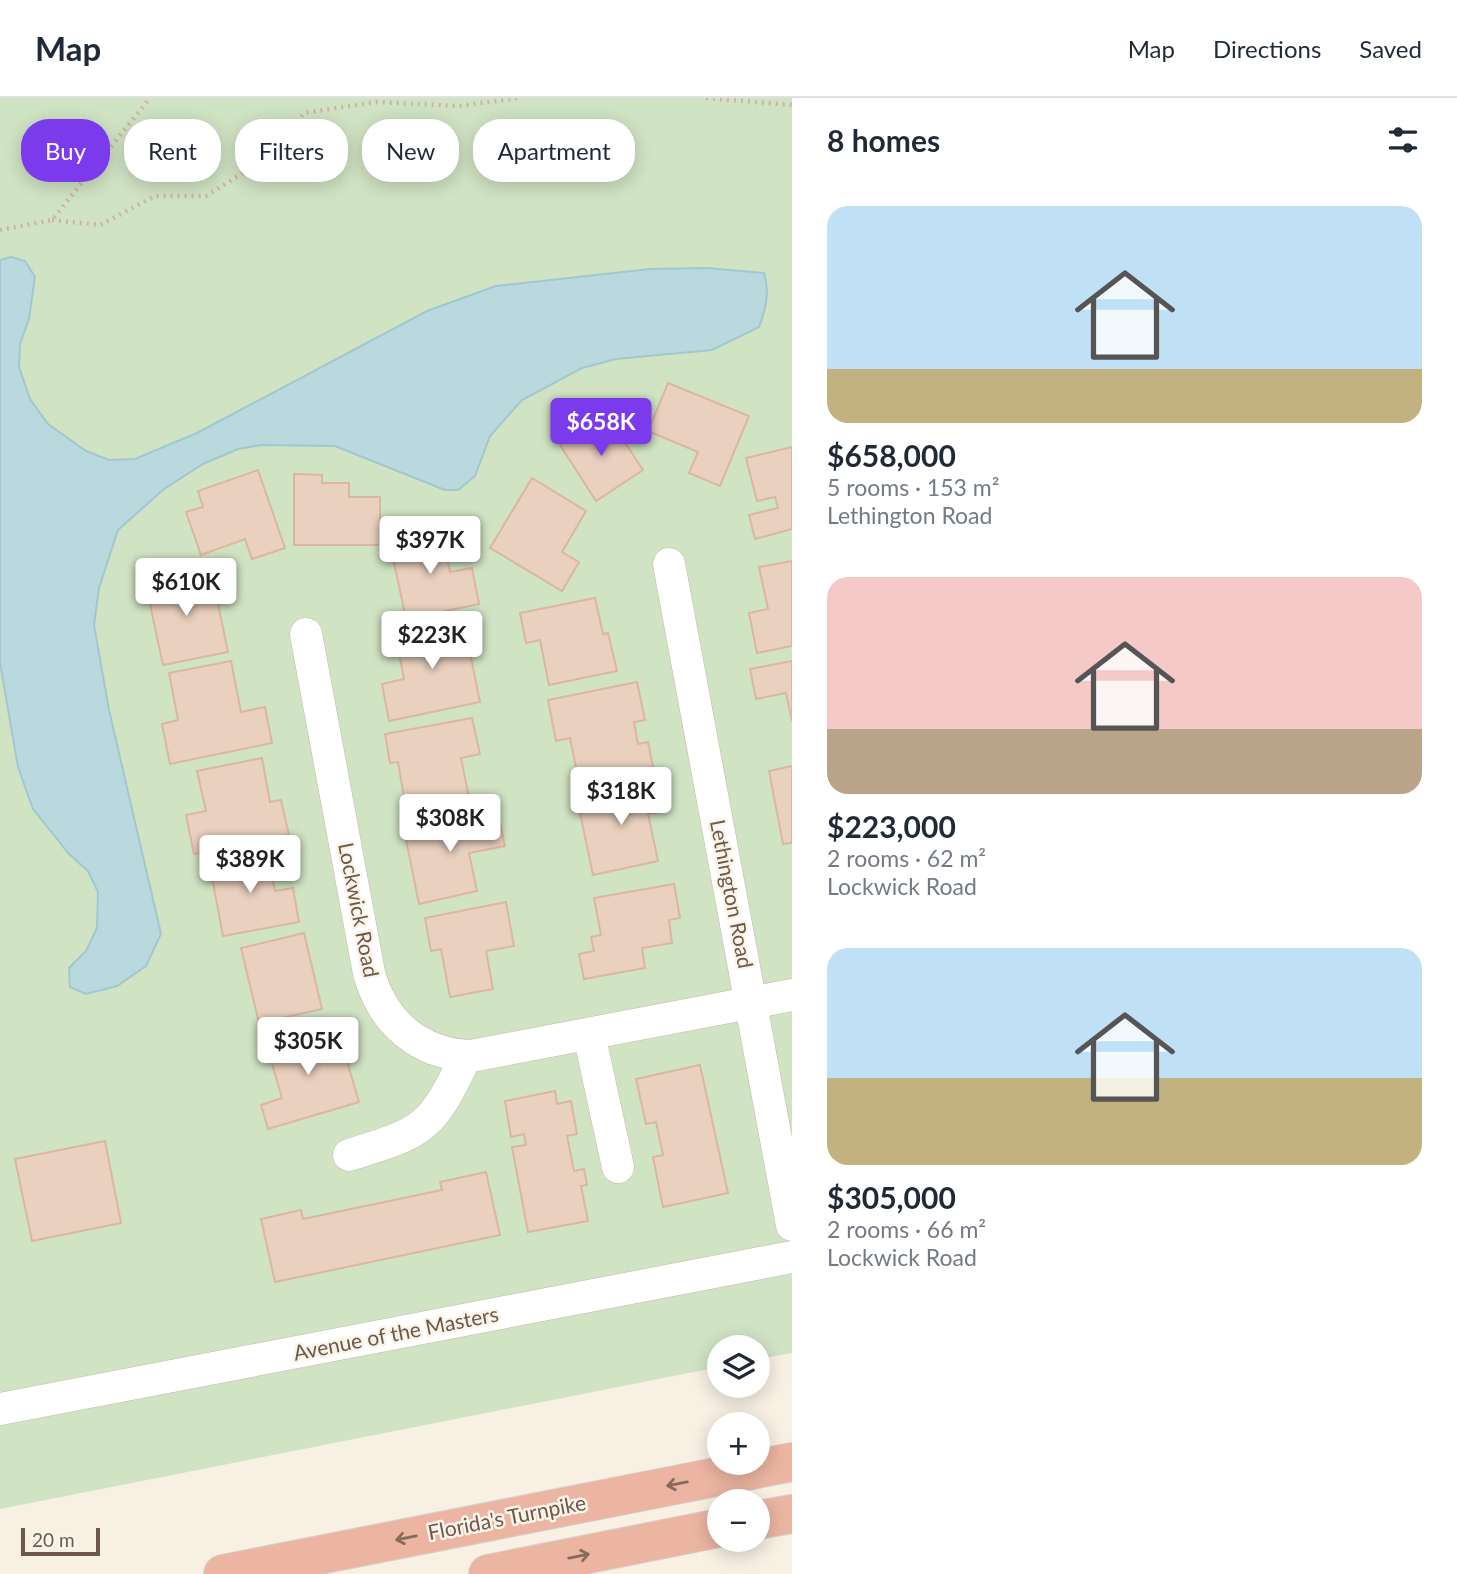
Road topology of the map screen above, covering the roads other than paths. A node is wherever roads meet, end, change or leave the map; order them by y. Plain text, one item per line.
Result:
1 (669, 564) dead end
2 (306, 634) dead end
3 (792, 995) edge
4 (751, 1003) junction
5 (589, 1034) junction
6 (466, 1056) junction
7 (349, 1155) dead end
8 (618, 1167) dead end
9 (792, 1225) edge
10 (792, 1257) edge
11 (0, 1409) edge
12 (792, 1462) edge
13 (792, 1514) edge
14 (770, 1519) edge
15 (707, 1530) edge
16 (223, 1574) edge
17 (488, 1574) edge

1 - 4 street, Lethington Road
2 - 6 street, Lockwick Road
3 - 4 street, Lockwick Road
4 - 5 street, Lockwick Road
4 - 9 street, Lethington Road
5 - 6 street, Lockwick Road
5 - 8 street
6 - 7 street
10 - 11 street, Avenue of the Masters
12 -> 16 highway, Florida's Turnpike
13 - 14 highway
17 -> 15 highway

